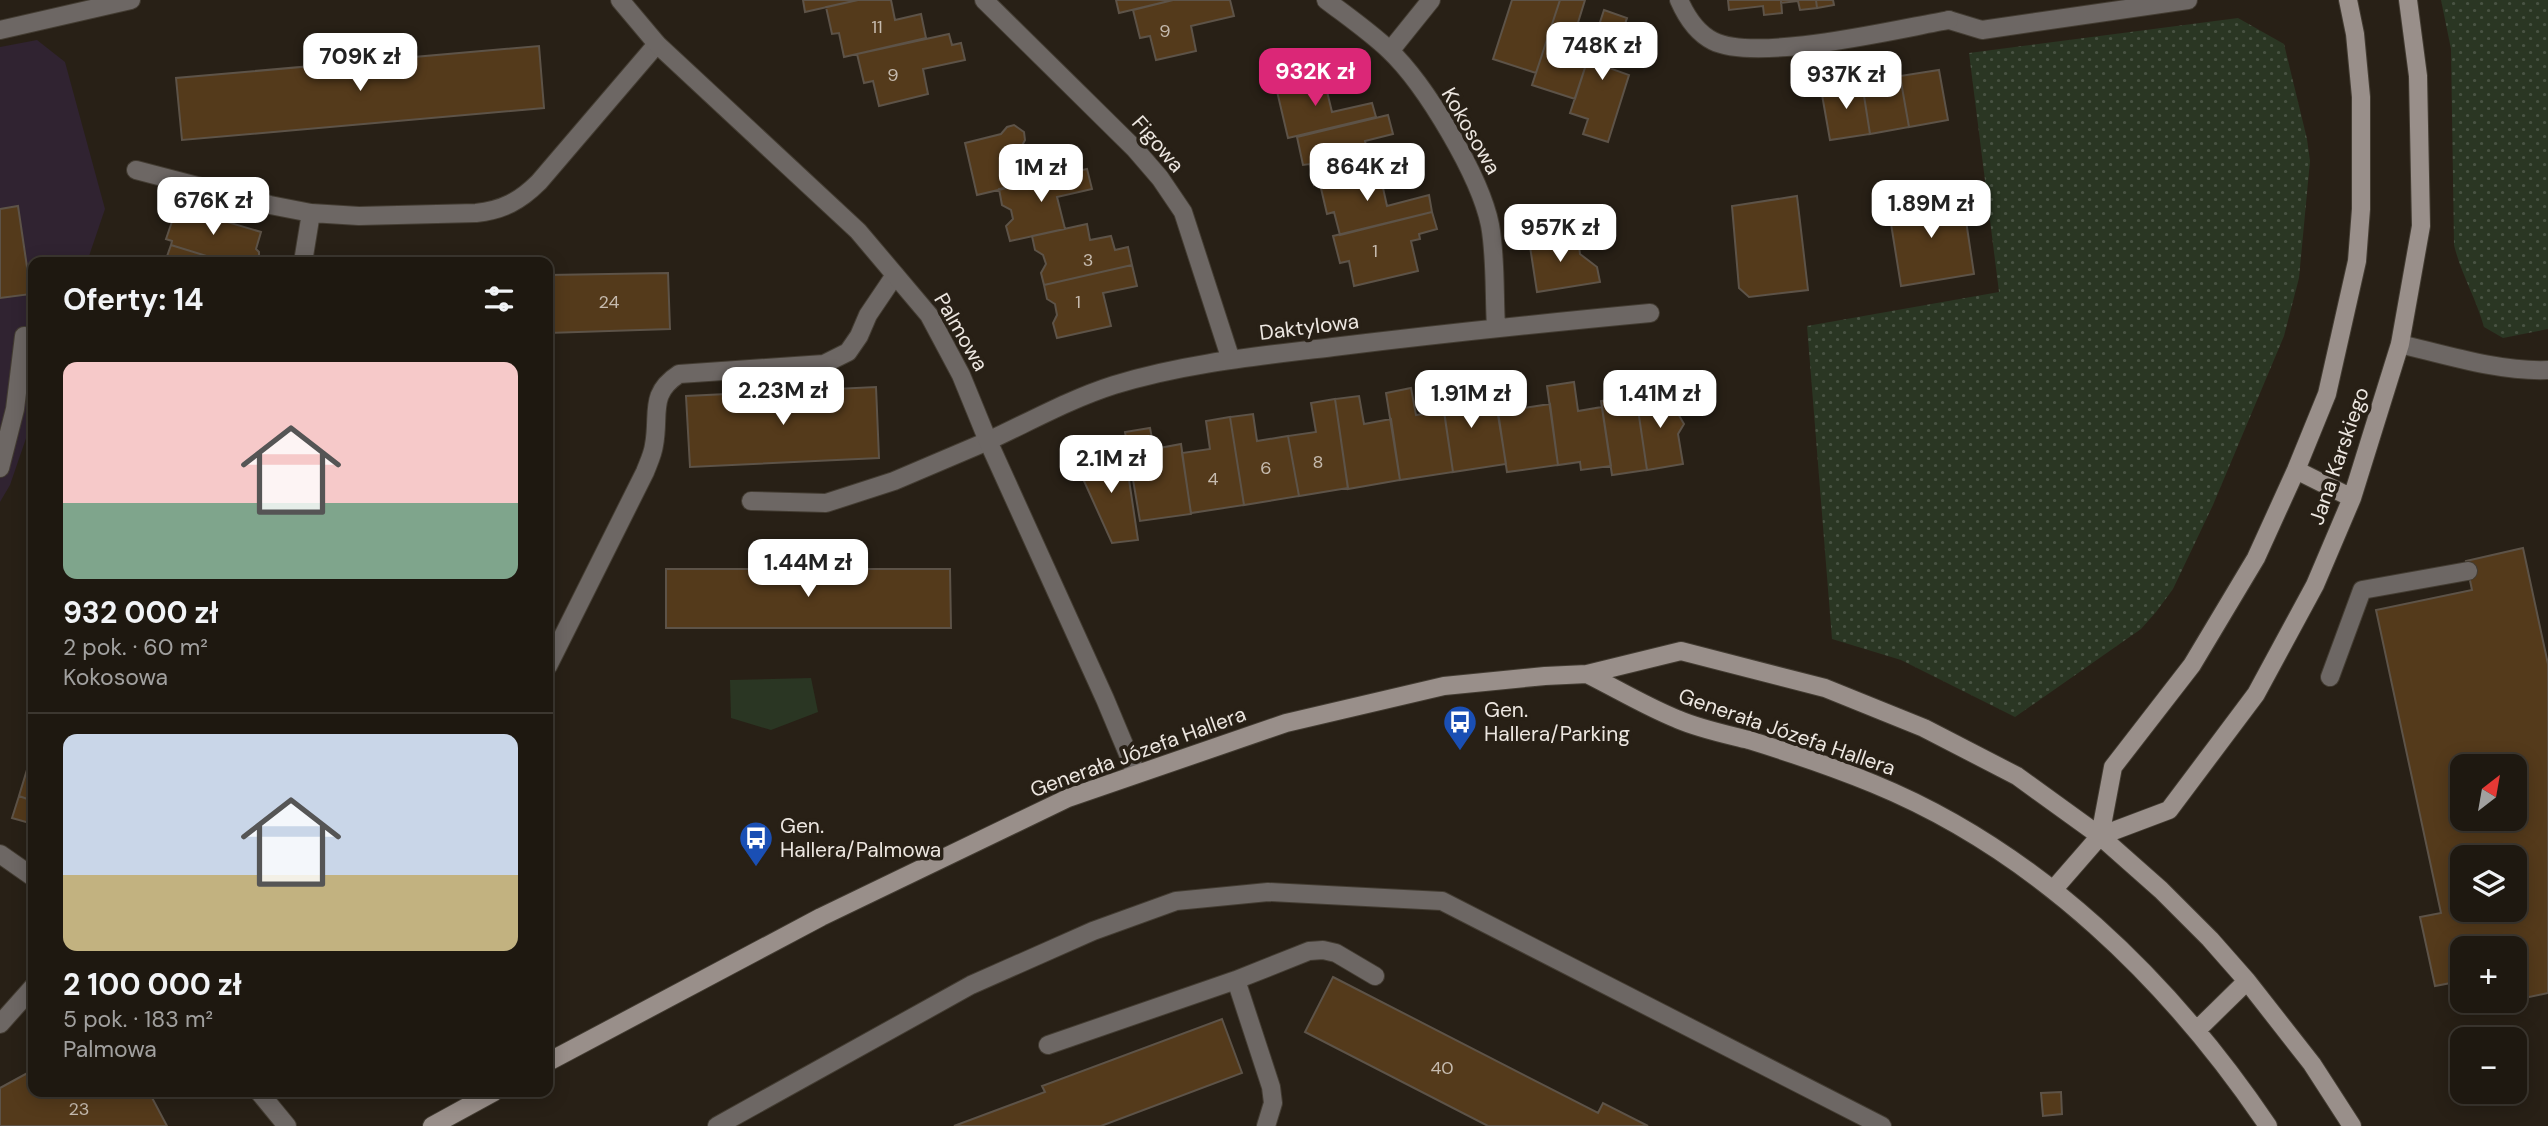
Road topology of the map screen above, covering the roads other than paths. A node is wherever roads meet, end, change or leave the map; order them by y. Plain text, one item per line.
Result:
1 (131, 0) edge
2 (620, 0) edge
3 (984, 0) edge
4 (1326, 0) edge
5 (1431, 0) edge
6 (1679, 0) edge
7 (2188, 0) edge
8 (2348, 0) edge
9 (2408, 0) edge
10 (0, 30) edge
11 (657, 44) junction
12 (1390, 51) junction
13 (136, 170) dead end
14 (311, 213) junction
15 (304, 257) edge
16 (895, 275) junction
17 (1650, 313) dead end
18 (1496, 327) junction
19 (24, 336) dead end
20 (2400, 344) junction
21 (1231, 360) junction
22 (2548, 370) edge
23 (988, 441) junction
24 (0, 468) edge
25 (2296, 470) junction
26 (2352, 498) junction
27 (751, 501) dead end
28 (2468, 571) dead end
29 (553, 656) edge
30 (1587, 674) junction
31 (2330, 677) dead end
32 (1136, 773) junction
33 (2100, 835) junction
34 (0, 855) edge
35 (28, 874) edge
36 (2053, 890) junction
37 (1375, 975) dead end
38 (1236, 980) junction
39 (2247, 981) junction
40 (28, 993) edge
41 (0, 1024) edge
42 (2197, 1030) junction
43 (1048, 1045) dead end
44 (553, 1059) edge
45 (262, 1097) edge
46 (485, 1097) edge
47 (287, 1126) edge
48 (432, 1126) edge
49 (717, 1126) edge
50 (1266, 1126) edge
51 (1882, 1126) edge
52 (2268, 1126) edge
53 (2352, 1126) edge

1 - 10 street
2 - 11 street, Palmowa
3 - 21 street, Figowa
4 - 12 street, Kokosowa
5 - 12 street
6 - 7 street
8 - 25 main road, Jana Karskiego
9 - 20 main road, Jana Karskiego
11 - 14 street
11 - 16 street, Palmowa
12 - 18 street, Kokosowa
13 - 14 street
14 - 15 street
16 - 23 street, Palmowa
16 - 29 street
17 - 18 street, Daktylowa
18 - 21 street, Daktylowa
19 - 24 street
20 - 22 street
20 - 26 main road, Jana Karskiego
21 - 23 street, Daktylowa
23 - 27 street, Daktylowa
23 - 32 street, Palmowa
25 - 26 main road
25 - 33 main road, Jana Karskiego
26 - 33 main road, Jana Karskiego
28 - 31 street
30 - 32 main road, Generała Józefa Hallera
30 - 33 main road, Generała Józefa Hallera
30 - 36 main road, Generała Józefa Hallera
32 - 44 main road, Generała Józefa Hallera
33 - 36 main road, Jana Karskiego
33 - 39 main road, Generała Józefa Hallera
34 - 35 street
36 - 42 main road, Generała Józefa Hallera
37 - 38 street
38 - 43 street
38 - 50 street
39 - 42 main road
39 - 53 main road, Generała Józefa Hallera
40 - 41 street
42 - 52 main road, Generała Józefa Hallera
45 - 47 street
46 - 48 main road
49 - 51 street

